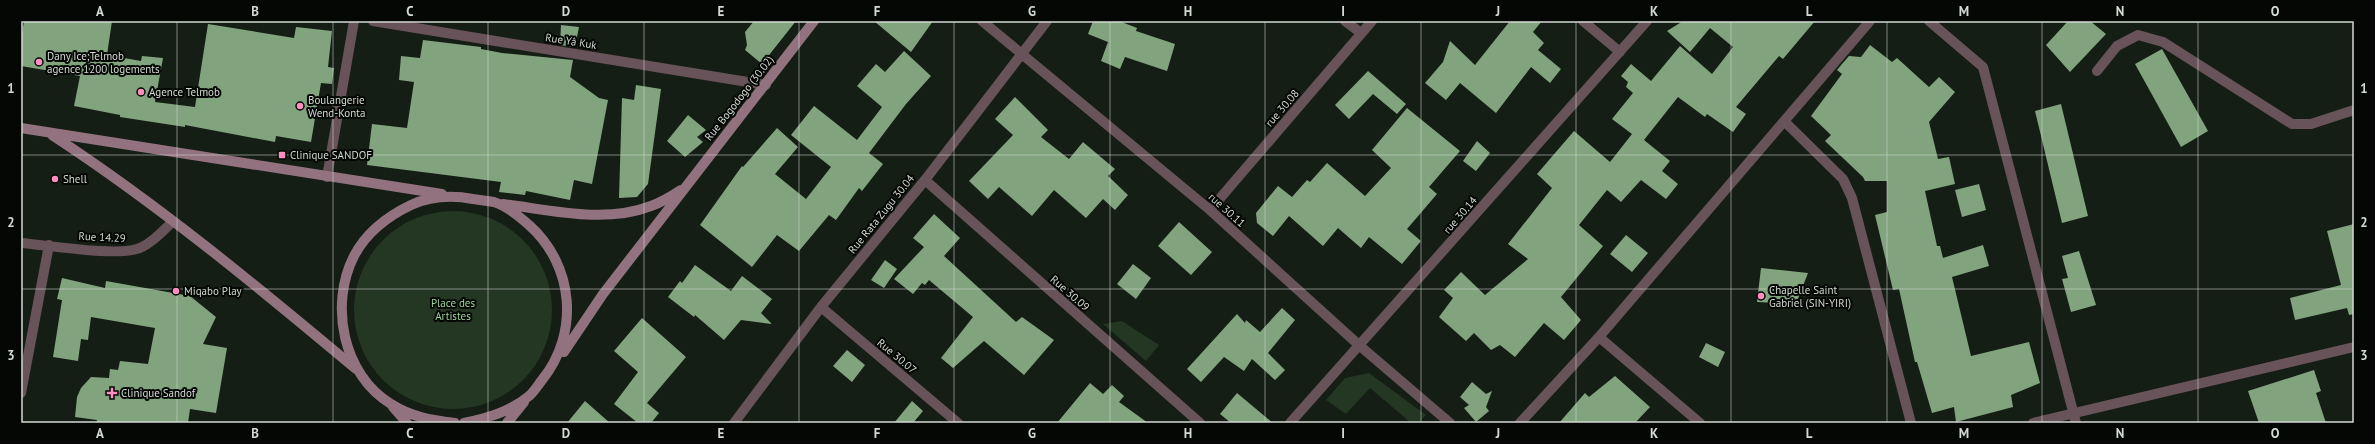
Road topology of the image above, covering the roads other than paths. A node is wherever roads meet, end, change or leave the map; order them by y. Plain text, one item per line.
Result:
1 (354, 21) edge
2 (373, 21) edge
3 (814, 21) edge
4 (982, 21) edge
5 (1047, 21) edge
6 (1345, 21) edge
7 (1372, 21) edge
8 (1583, 21) edge
9 (1647, 21) edge
10 (1870, 21) edge
11 (1929, 21) edge
12 (1361, 33) junction
13 (1620, 52) junction
14 (1023, 53) junction
15 (2097, 71) dead end
16 (766, 85) junction
17 (2354, 110) edge
18 (1784, 122) junction
19 (21, 128) edge
20 (49, 133) junction
21 (327, 177) junction
22 (925, 180) junction
23 (683, 190) junction
24 (452, 195) junction
25 (494, 203) junction
26 (1210, 210) junction
27 (172, 222) junction
28 (21, 243) edge
29 (49, 245) junction
30 (821, 307) junction
31 (1599, 337) junction
32 (1360, 346) junction
33 (2354, 347) edge
34 (554, 365) junction
35 (359, 371) junction
36 (21, 393) edge
37 (529, 396) junction
38 (391, 404) junction
39 (2073, 413) junction
40 (407, 423) edge
41 (455, 423) edge
42 (464, 423) edge
43 (507, 423) edge
44 (734, 423) edge
45 (958, 423) edge
46 (1200, 423) edge
47 (1290, 423) edge
48 (1450, 423) edge
49 (1520, 423) edge
50 (1700, 423) edge
51 (1911, 423) edge
52 (2033, 423) edge
53 (2076, 423) edge

1 - 21 street
2 - 16 street, Rue Yâ Kuk
3 - 16 street, Rue Bogodogo (30.02)
4 - 14 street, rue 30.11
5 - 14 street, Rue Rata Zugu 30.04
6 - 12 street
7 - 12 street, rue 30.08
8 - 13 street
9 - 13 street, rue 30.14
10 - 18 street
11 - 39 street
12 - 26 street, rue 30.08
13 - 32 street, rue 30.14
14 - 22 street, Rue Rata Zugu 30.04
14 - 26 street, rue 30.11
15 - 17 street
16 - 23 street, Rue Bogodogo (30.02)
18 - 31 street
18 - 51 street
19 - 20 street
20 - 21 street
20 - 27 street
21 - 24 street
22 - 30 street, Rue Rata Zugu 30.04
22 - 46 street, Rue 30.09
23 - 25 street
23 - 34 street, Rue Bogodogo (30.02)
24 - 25 street
24 - 35 street
25 - 34 street
26 - 32 street, rue 30.11
27 - 29 street, Rue 14.29
27 - 35 street
28 - 29 street, Rue 14.29
29 - 36 street
30 - 44 street, Rue Rata Zugu 30.04
30 - 45 street, Rue 30.07
31 - 49 street
31 - 50 street
32 - 47 street, rue 30.14
32 - 48 street, rue 30.11
33 - 39 street
34 - 37 street
35 - 38 street
37 - 42 street
37 - 43 street
38 - 40 street
38 - 41 street
39 - 52 street
39 - 53 street

